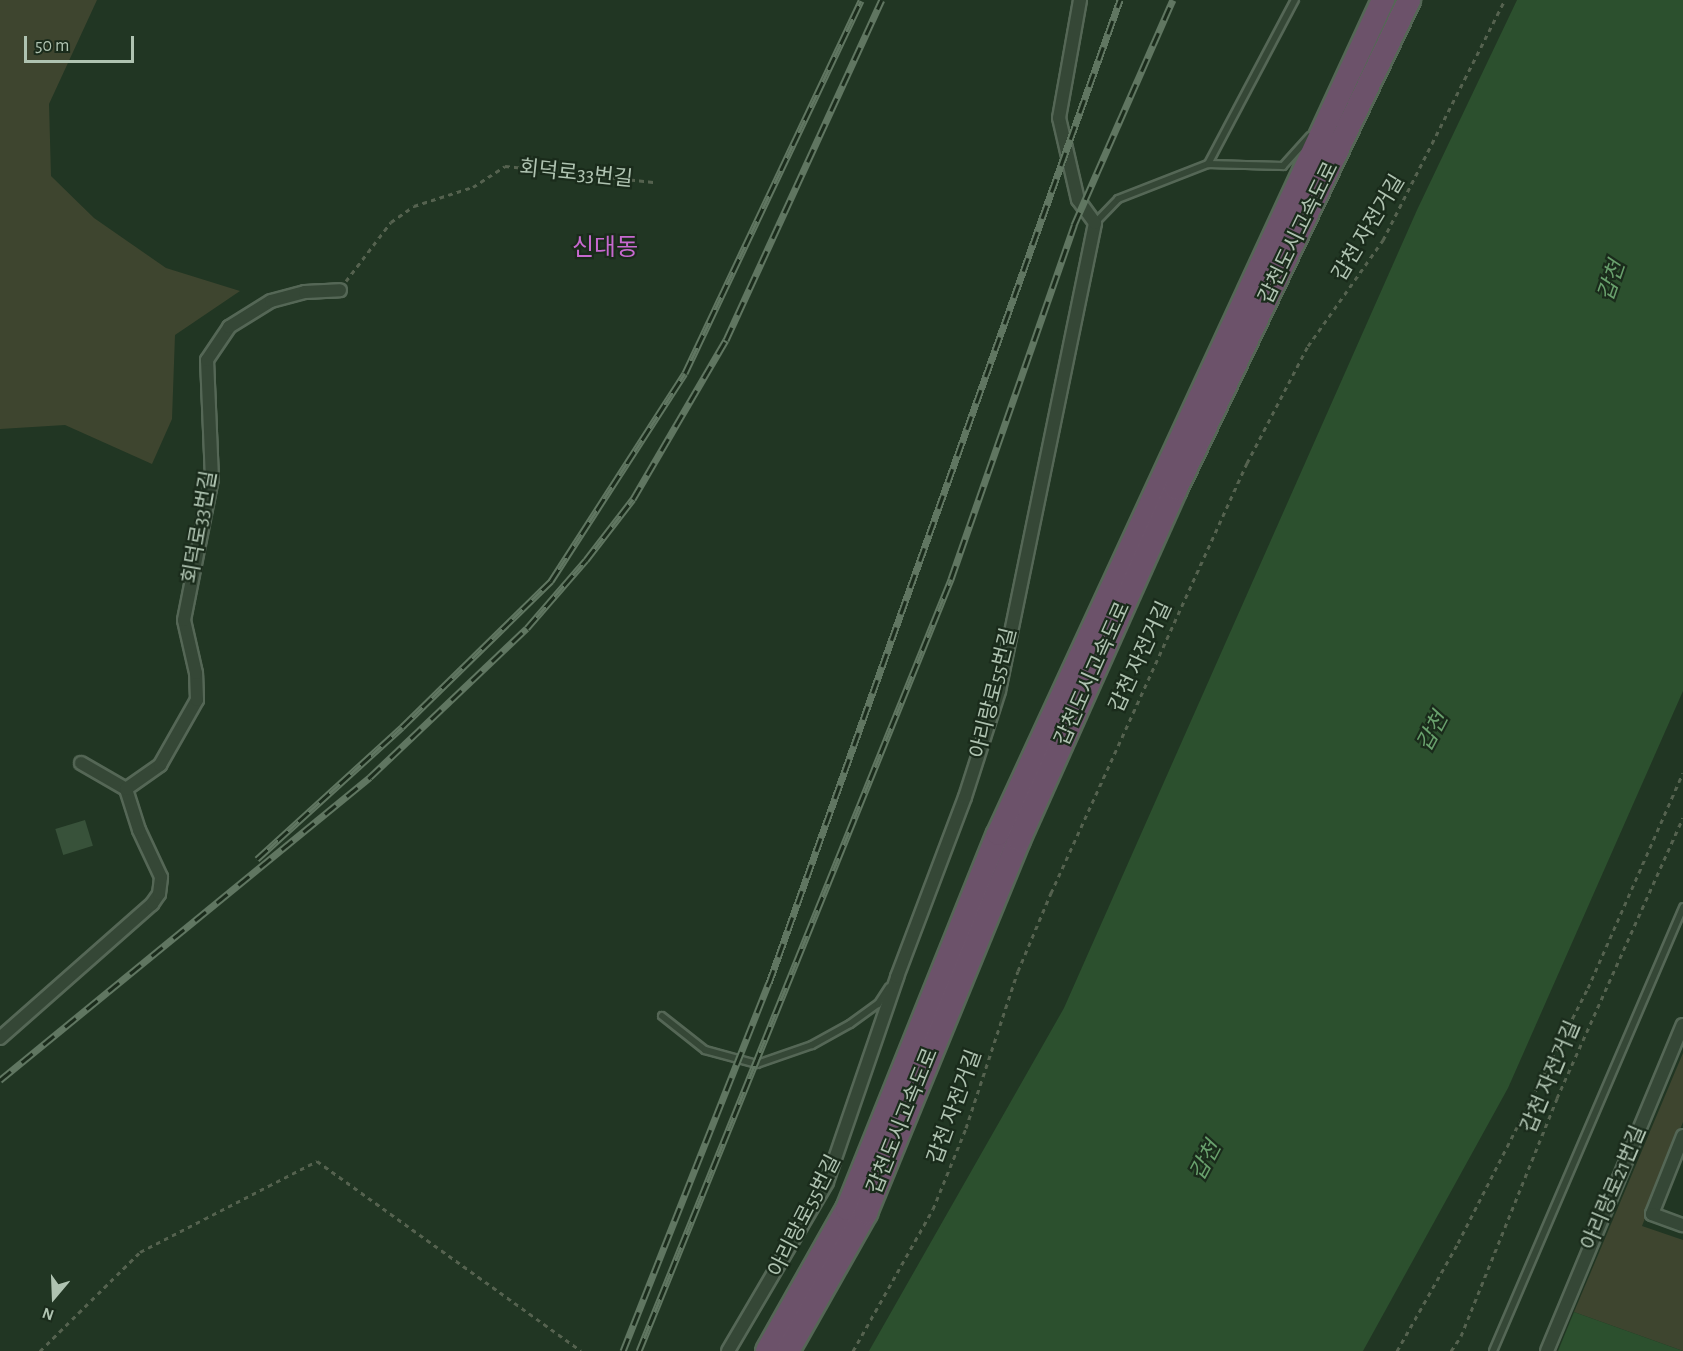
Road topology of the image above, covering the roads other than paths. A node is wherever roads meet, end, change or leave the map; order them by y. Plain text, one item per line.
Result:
1 (1080, 0) edge
2 (1295, 0) edge
3 (1383, 0) edge
4 (1408, 0) edge
5 (1337, 106) junction
6 (1208, 164) junction
7 (1095, 224) junction
8 (340, 290) road end
9 (81, 764) dead end
10 (126, 789) junction
11 (1683, 907) edge
12 (897, 977) junction
13 (662, 1016) dead end
14 (1683, 1026) edge
15 (0, 1038) edge
16 (1683, 1136) edge
17 (1683, 1225) edge
18 (728, 1351) edge
19 (766, 1351) edge
20 (788, 1351) edge
21 (1493, 1351) edge
22 (1547, 1351) edge

1 - 7 street
2 - 6 lane
3 - 5 highway, 갑천도시고속도로
4 - 20 highway, 갑천도시고속도로
5 - 6 lane
5 - 19 highway, 갑천도시고속도로
6 - 7 lane
7 - 12 street, 아리랑로55번길
8 - 10 street, 회덕로33번길
9 - 10 street
10 - 15 street
11 - 21 lane
12 - 13 lane
12 - 18 street, 아리랑로55번길
14 - 22 street, 아리랑로21번길
16 - 17 street

